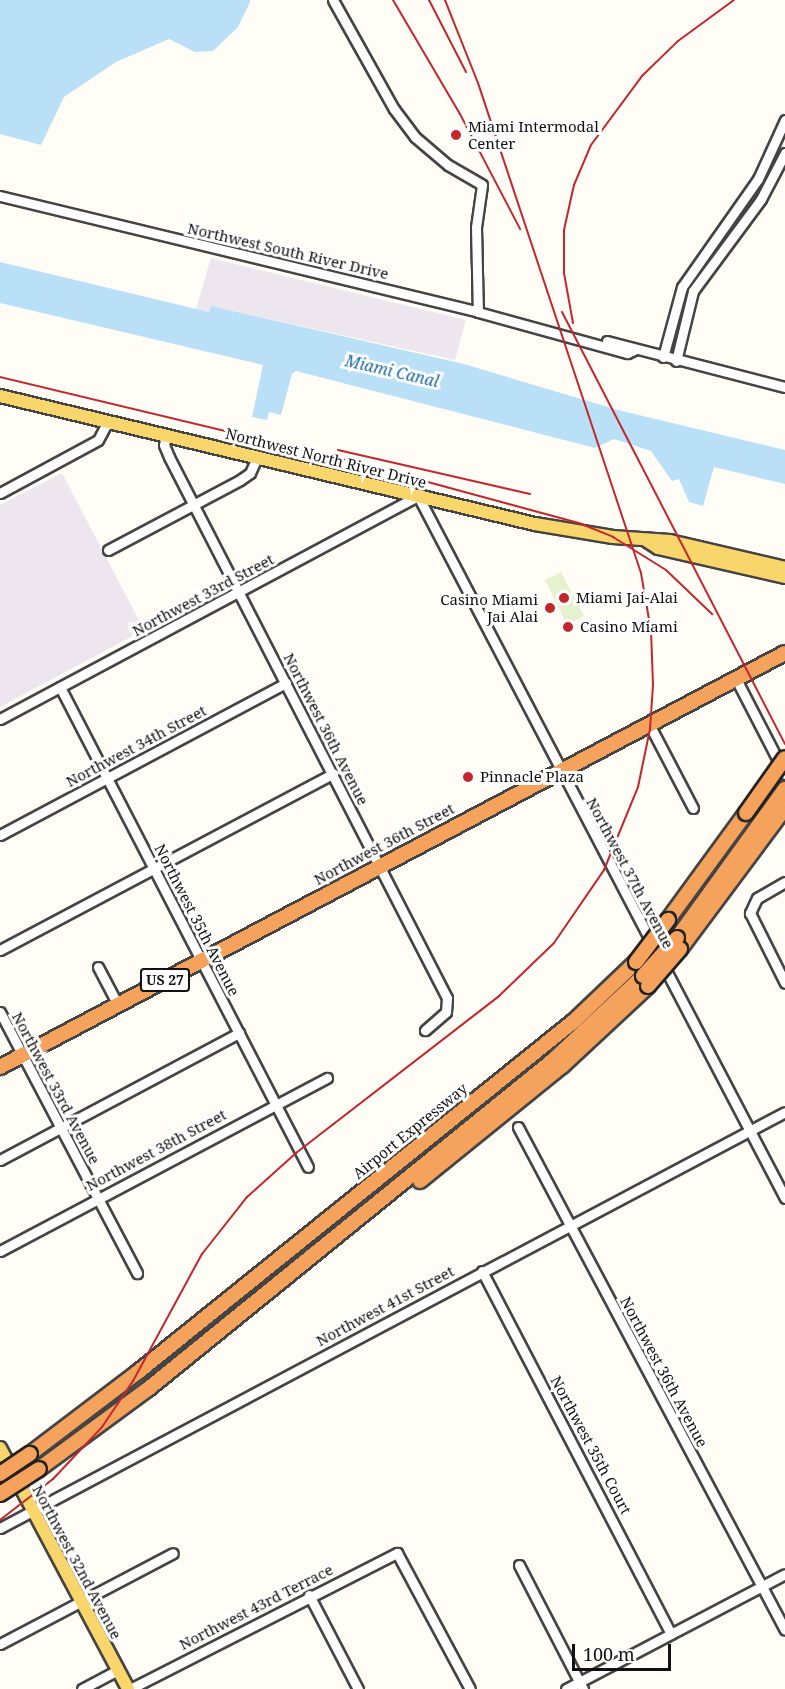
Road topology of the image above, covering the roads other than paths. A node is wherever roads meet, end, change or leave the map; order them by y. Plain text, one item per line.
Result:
1 (333, 0) edge
2 (785, 120) edge
3 (785, 153) edge
4 (0, 196) edge
5 (703, 256) junction
6 (713, 264) junction
7 (478, 312) junction
8 (663, 357) junction
9 (676, 361) junction
10 (785, 387) edge
11 (0, 396) edge
12 (108, 421) junction
13 (166, 435) junction
14 (257, 457) junction
15 (0, 493) edge
16 (418, 496) junction
17 (195, 506) junction
18 (108, 550) dead end
19 (782, 571) edge
20 (239, 592) junction
21 (785, 653) edge
22 (735, 677) junction
23 (286, 683) junction
24 (60, 687) junction
25 (0, 719) edge
26 (648, 722) junction
27 (785, 758) edge
28 (559, 770) junction
29 (333, 774) junction
30 (785, 774) edge
31 (107, 778) junction
32 (785, 789) edge
33 (693, 808) dead end
34 (785, 808) edge
35 (0, 835) edge
36 (751, 848) junction
37 (380, 865) junction
38 (154, 869) junction
39 (785, 882) edge
40 (0, 950) edge
41 (201, 961) junction
42 (98, 967) dead end
43 (785, 983) edge
44 (118, 1005) junction
45 (0, 1012) edge
46 (425, 1030) dead end
47 (239, 1033) junction
48 (23, 1056) junction
49 (0, 1067) edge
50 (327, 1078) dead end
51 (276, 1105) junction
52 (785, 1112) edge
53 (61, 1127) junction
54 (518, 1127) dead end
55 (749, 1131) junction
56 (0, 1160) edge
57 (308, 1167) dead end
58 (97, 1198) junction
59 (785, 1198) edge
60 (570, 1227) junction
61 (0, 1251) edge
62 (482, 1271) junction
63 (137, 1273) dead end
64 (0, 1448) edge
65 (0, 1474) edge
66 (0, 1494) edge
67 (32, 1510) junction
68 (0, 1528) edge
69 (173, 1553) dead end
70 (519, 1565) dead end
71 (785, 1574) edge
72 (761, 1586) junction
73 (309, 1595) junction
74 (81, 1602) junction
75 (785, 1630) edge
76 (671, 1634) junction
77 (0, 1644) edge
78 (117, 1670) junction
79 (581, 1686) edge
80 (354, 1687) edge
81 (82, 1689) edge
82 (129, 1689) edge
83 (470, 1689) edge
84 (566, 1689) edge

1 - 7 street
2 - 5 street
3 - 6 street
4 - 7 street, Northwest South River Drive
5 - 6 street
5 - 8 street
6 - 9 street
7 - 8 street, Northwest South River Drive
8 - 9 street, Northwest South River Drive
9 - 10 street, Northwest South River Drive
11 - 12 main road, Northwest North River Drive
12 - 13 main road, Northwest North River Drive
12 - 15 street
13 - 14 main road, Northwest North River Drive
13 - 17 street, Northwest 36th Avenue
14 - 16 main road, Northwest North River Drive
14 - 17 street
16 - 19 main road, Northwest North River Drive
16 - 20 street, Northwest 33rd Street
16 - 28 street, Northwest 37th Avenue
17 - 18 street
17 - 20 street, Northwest 36th Avenue
20 - 23 street, Northwest 36th Avenue
20 - 24 street, Northwest 33rd Street
21 - 22 highway, Northwest 36th Street / US 27
22 - 26 highway, Northwest 36th Street / US 27
22 - 30 street
23 - 29 street, Northwest 36th Avenue
23 - 31 street, Northwest 34th Street
24 - 25 street, Northwest 33rd Street
24 - 31 street, Northwest 35th Avenue
26 - 28 highway, Northwest 36th Street / US 27
26 - 33 street
27 - 65 highway, Airport Expressway, bridge
28 - 37 highway, Northwest 36th Street / US 27
28 - 55 street, Northwest 37th Avenue
29 - 37 street, Northwest 36th Avenue
29 - 38 street
31 - 35 street, Northwest 34th Street
31 - 38 street, Northwest 35th Avenue
32 - 36 highway
34 - 36 highway
36 - 66 highway, bridge
37 - 41 highway, Northwest 36th Street / US 27
37 - 46 street, Northwest 36th Avenue
38 - 40 street
38 - 41 street, Northwest 35th Avenue
39 - 43 street
41 - 44 highway, Northwest 36th Street / US 27
41 - 47 street, Northwest 35th Avenue
42 - 44 street
44 - 48 highway, Northwest 36th Street / US 27
45 - 48 street, Northwest 33rd Avenue
47 - 51 street, Northwest 35th Avenue
47 - 53 street
48 - 49 highway, Northwest 36th Street / US 27
48 - 53 street, Northwest 33rd Avenue
50 - 51 street, Northwest 38th Street
51 - 57 street, Northwest 35th Avenue
51 - 58 street, Northwest 38th Street
52 - 55 street, Northwest 41st Street
53 - 56 street
53 - 58 street, Northwest 33rd Avenue
54 - 60 street, Northwest 36th Avenue
55 - 59 street, Northwest 37th Avenue
55 - 60 street, Northwest 41st Street
58 - 61 street, Northwest 38th Street
58 - 63 street, Northwest 33rd Avenue
60 - 62 street, Northwest 41st Street
60 - 72 street, Northwest 36th Avenue
62 - 67 street, Northwest 41st Street
62 - 76 street, Northwest 35th Court
64 - 67 main road, Northwest 32nd Avenue
67 - 68 street, Northwest 41st Street
67 - 74 main road, Northwest 32nd Avenue
69 - 74 street
70 - 79 street
71 - 72 street
72 - 75 street, Northwest 36th Avenue
72 - 76 street
73 - 80 street
73 - 82 street, Northwest 43rd Terrace
73 - 83 street, Northwest 43rd Terrace
74 - 77 street
74 - 78 main road, Northwest 32nd Avenue
76 - 79 street
78 - 81 street
78 - 82 main road, Northwest 32nd Avenue
79 - 84 street

